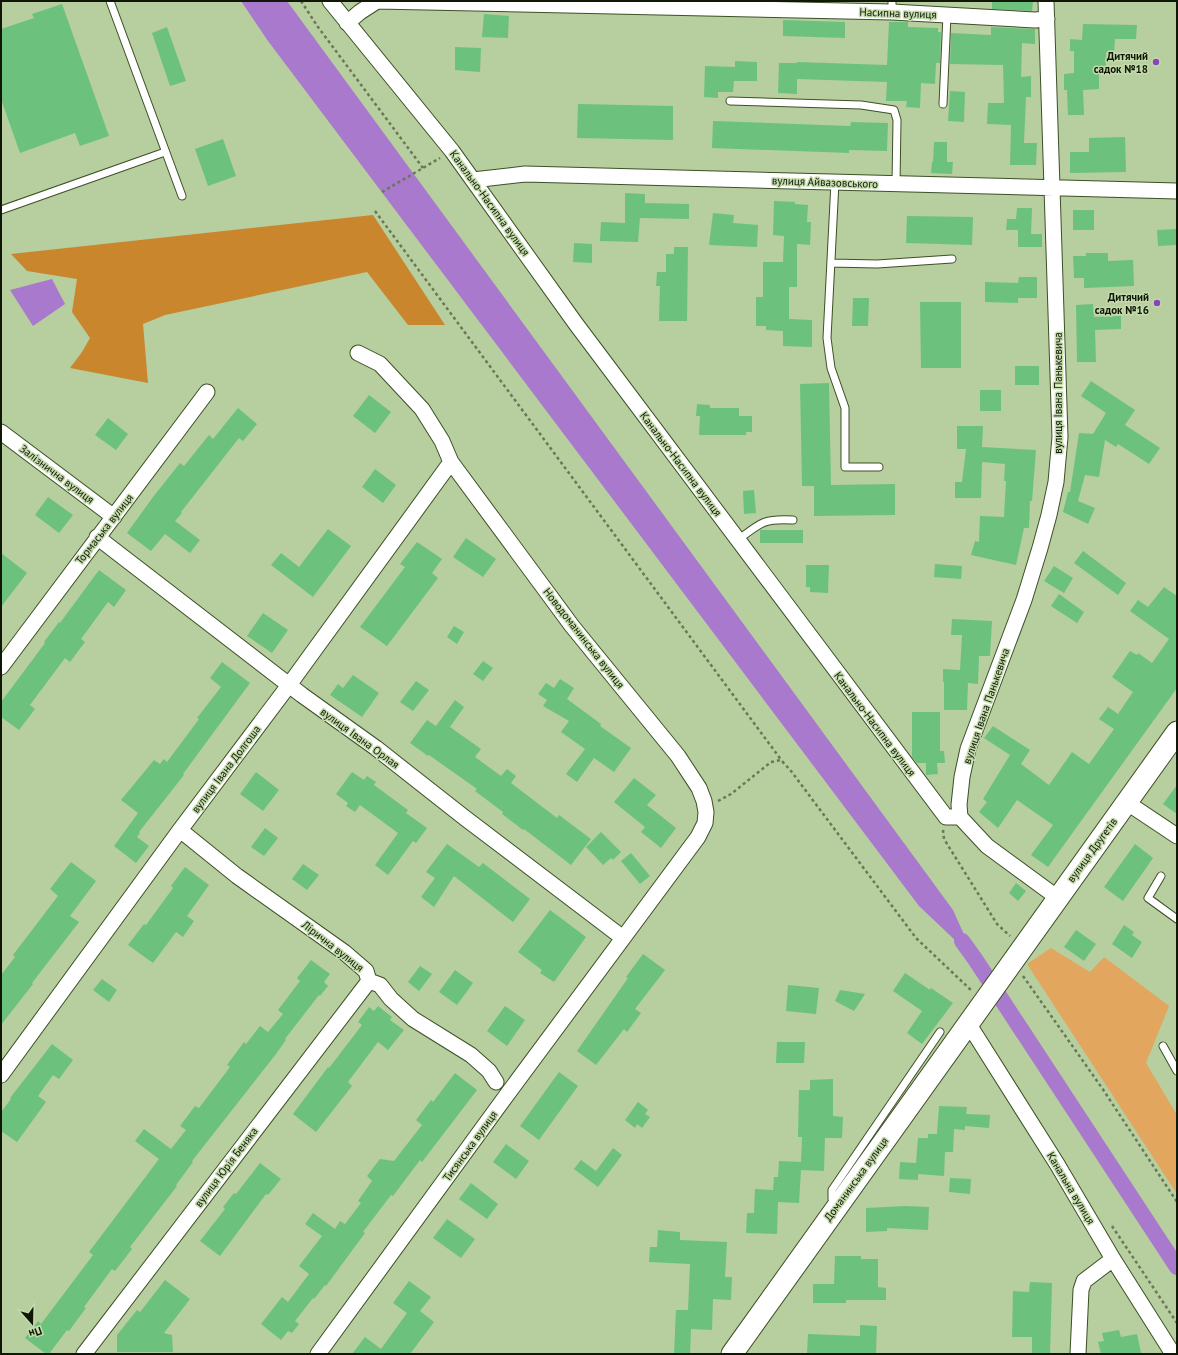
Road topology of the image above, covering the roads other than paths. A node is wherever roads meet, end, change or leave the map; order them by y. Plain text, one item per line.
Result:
1 (110, 1) edge
2 (330, 1) edge
3 (1046, 1) edge
4 (892, 6) edge
5 (947, 15) junction
6 (1047, 19) junction
7 (347, 23) junction
8 (730, 102) dead end
9 (943, 104) dead end
10 (165, 152) junction
11 (473, 180) junction
12 (835, 182) junction
13 (896, 184) junction
14 (1052, 189) junction
15 (1177, 191) edge
16 (182, 196) dead end
17 (1, 210) edge
18 (952, 259) dead end
19 (831, 263) junction
20 (358, 353) dead end
21 (207, 392) dead end
22 (1, 432) edge
23 (451, 462) junction
24 (879, 467) dead end
25 (114, 517) junction
26 (793, 520) dead end
27 (98, 537) junction
28 (738, 540) junction
29 (1, 667) edge
30 (289, 685) junction
31 (1177, 732) edge
32 (1126, 802) junction
33 (953, 817) junction
34 (180, 830) junction
35 (1177, 836) edge
36 (1161, 876) dead end
37 (1058, 898) junction
38 (1177, 919) edge
39 (623, 938) junction
40 (369, 981) junction
41 (977, 1000) joint
42 (968, 1023) junction
43 (940, 1032) dead end
44 (1163, 1046) dead end
45 (1177, 1071) edge
46 (1, 1075) edge
47 (496, 1082) dead end
48 (838, 1204) junction
49 (1113, 1259) junction
50 (84, 1354) edge
51 (318, 1354) edge
52 (732, 1354) edge
53 (1078, 1354) edge
54 (1173, 1354) edge

1 - 10 lane
2 - 7 street, Канально-Насипна вулиця
3 - 6 street, вулиця Івана Панькевича
4 - 5 street, Насипна вулиця
4 - 7 street, Насипна вулиця
5 - 6 street, Насипна вулиця
5 - 9 lane
6 - 14 street, вулиця Івана Панькевича
7 - 11 street, Канально-Насипна вулиця
8 - 13 lane
10 - 16 lane
10 - 17 lane
11 - 12 street, вулиця Айвазовського
11 - 28 street, Канально-Насипна вулиця
12 - 13 street, вулиця Айвазовського
12 - 19 lane
13 - 14 street, вулиця Айвазовського
14 - 15 street, вулиця Айвазовського
14 - 33 street, вулиця Івана Панькевича
18 - 19 lane
19 - 24 lane
20 - 23 street, Новодоманинська вулиця
21 - 25 street, Тормаська вулиця
22 - 25 street, Залізнична вулиця
23 - 30 street, вулиця Івана Долгоша
23 - 39 street, Новодоманинська вулиця
25 - 27 street, Тормаська вулиця
26 - 28 lane
27 - 29 street, Тормаська вулиця
27 - 30 street, вулиця Івана Орлая
28 - 33 street, Канально-Насипна вулиця
30 - 34 street, вулиця Івана Долгоша
30 - 39 street, вулиця Івана Орлая
31 - 32 main road, вулиця Другетів
32 - 35 street
32 - 37 main road, вулиця Другетів
33 - 37 street, Канально-Насипна вулиця
34 - 40 street, Лірична вулиця
34 - 46 street, вулиця Івана Долгоша
36 - 38 lane
37 - 41 main road, вулиця Другетів
39 - 51 street, Тисянська вулиця
40 - 47 street, Лірична вулиця
40 - 50 street, вулиця Юрія Беняка
41 - 42 main road, Доманинська вулиця
42 - 48 main road, Доманинська вулиця
42 - 49 street, Канальна вулиця
43 - 48 lane
44 - 45 lane
48 - 52 main road, Доманинська вулиця
49 - 53 street
49 - 54 street, Канальна вулиця

